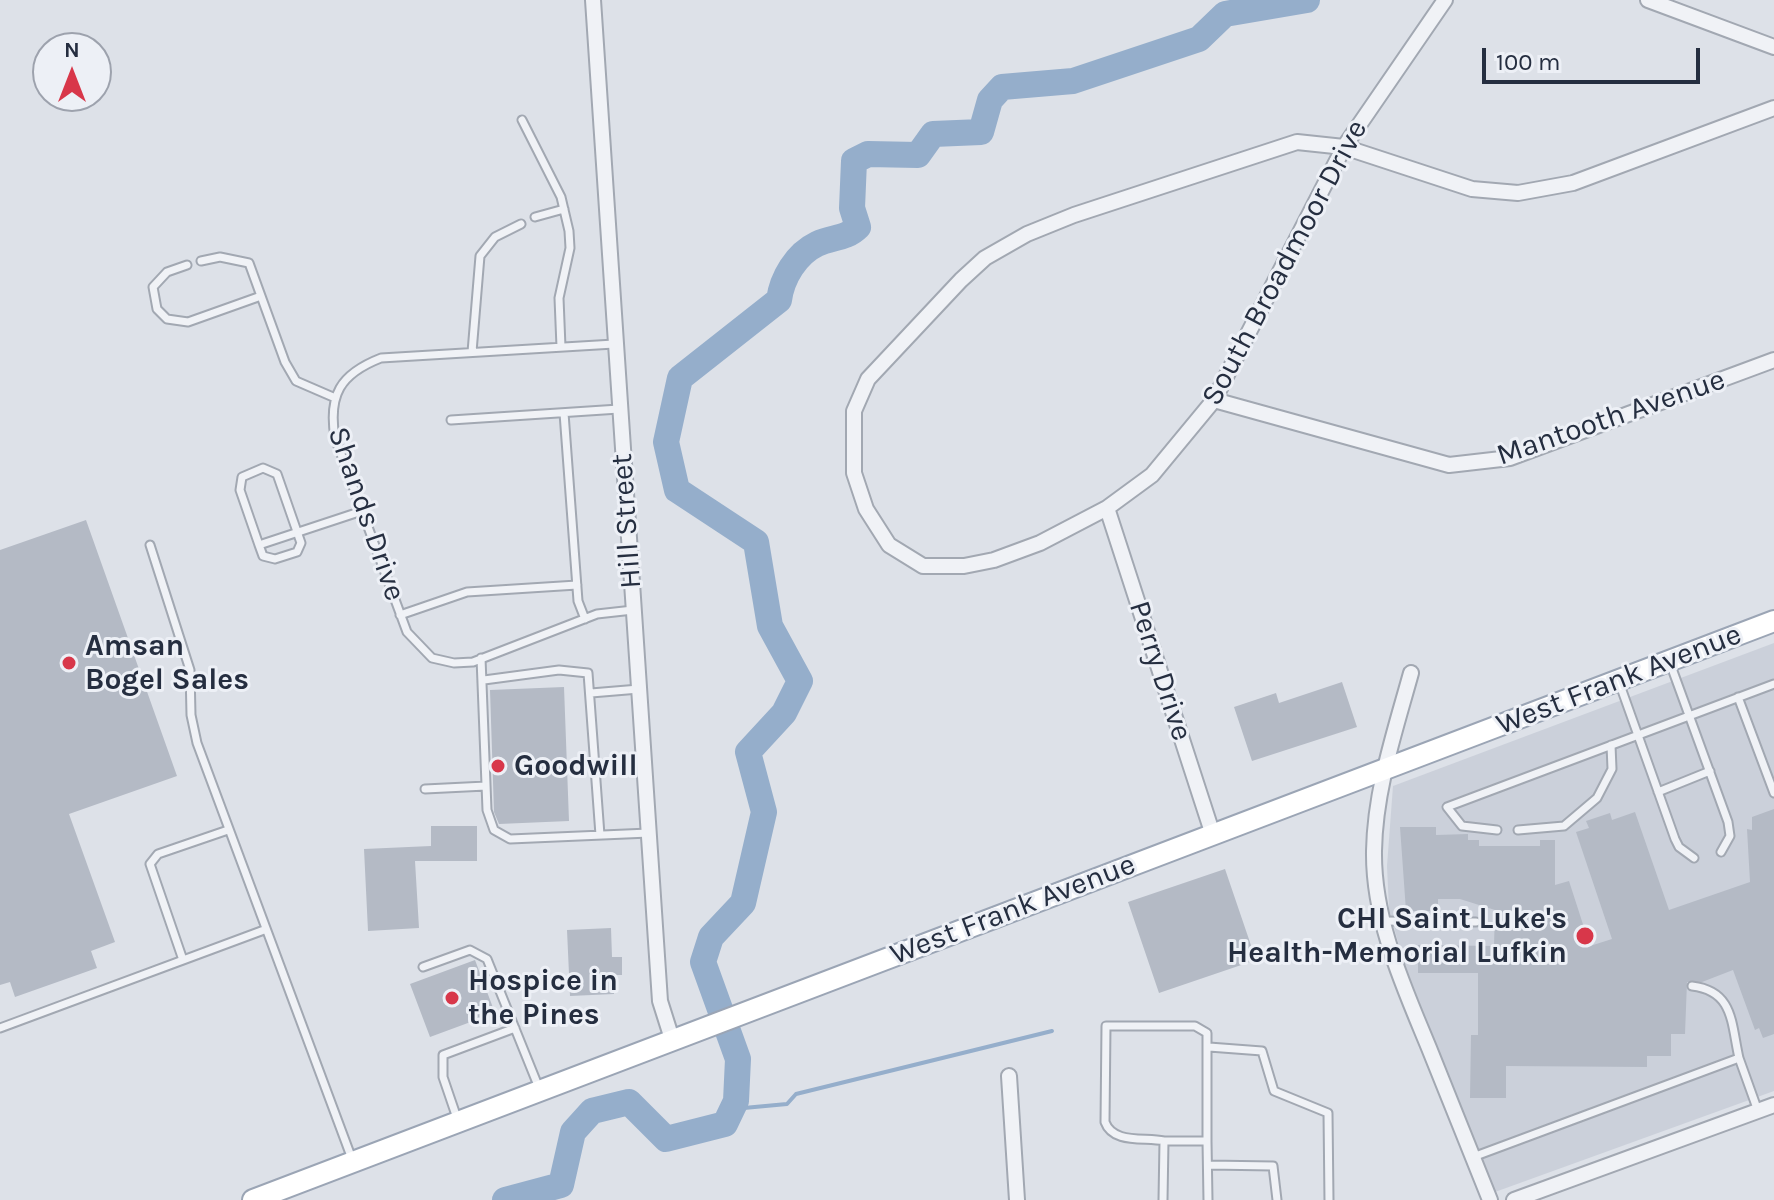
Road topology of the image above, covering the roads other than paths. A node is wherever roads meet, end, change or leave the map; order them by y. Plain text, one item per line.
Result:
1 (593, 0) edge
2 (1445, 0) edge
3 (1648, 0) edge
4 (1774, 47) edge
5 (1774, 108) edge
6 (522, 120) dead end
7 (1344, 147) junction
8 (564, 209) junction
9 (535, 217) dead end
10 (521, 224) dead end
11 (201, 261) dead end
12 (187, 265) dead end
13 (261, 296) junction
14 (614, 344) junction
15 (561, 347) junction
16 (472, 352) junction
17 (1774, 360) edge
18 (333, 397) junction
19 (1214, 400) junction
20 (619, 409) junction
21 (564, 413) junction
22 (451, 420) dead end
23 (1107, 508) junction
24 (362, 511) junction
25 (297, 532) junction
26 (150, 545) dead end
27 (259, 545) junction
28 (577, 585) junction
29 (633, 610) junction
30 (400, 615) junction
31 (585, 619) junction
32 (1774, 621) edge
33 (481, 658) junction
34 (1669, 660) junction
35 (1411, 673) dead end
36 (484, 680) junction
37 (1618, 680) junction
38 (1774, 684) edge
39 (639, 689) junction
40 (591, 693) junction
41 (1738, 697) junction
42 (1689, 716) junction
43 (1638, 735) junction
44 (1611, 745) junction
45 (1385, 768) junction
46 (1710, 771) junction
47 (486, 786) junction
48 (425, 789) dead end
49 (1658, 792) junction
50 (1774, 793) edge
51 (228, 830) junction
52 (1497, 830) dead end
53 (1518, 830) dead end
54 (649, 833) junction
55 (600, 835) junction
56 (1213, 835) junction
57 (1721, 852) dead end
58 (1694, 858) dead end
59 (1383, 921) junction
60 (1476, 922) dead end
61 (264, 930) junction
62 (183, 960) junction
63 (423, 967) dead end
64 (1692, 986) dead end
65 (0, 1028) edge
66 (515, 1028) junction
67 (672, 1039) junction
68 (1209, 1047) junction
69 (1739, 1058) junction
70 (1009, 1076) dead end
71 (539, 1090) junction
72 (1774, 1105) edge
73 (1758, 1111) junction
74 (458, 1121) junction
75 (1164, 1141) junction
76 (1207, 1141) junction
77 (1473, 1157) junction
78 (353, 1161) junction
79 (1209, 1165) junction
80 (253, 1200) edge
81 (1017, 1200) edge
82 (1163, 1200) edge
83 (1208, 1200) edge
84 (1277, 1200) edge
85 (1329, 1200) edge
86 (1490, 1200) edge
87 (1514, 1200) edge

1 - 14 street, Hill Street
2 - 7 street, South Broadmoor Drive
3 - 4 street
5 - 7 street, South Broadmoor Drive
6 - 8 lane
7 - 19 street, South Broadmoor Drive
7 - 23 street, South Broadmoor Drive
8 - 9 lane
8 - 15 lane
10 - 16 lane
11 - 13 lane
12 - 13 lane
13 - 18 lane
14 - 15 lane, Shands Drive
14 - 20 street, Hill Street
15 - 16 lane, Shands Drive
16 - 18 lane, Shands Drive
17 - 19 street, Mantooth Avenue
18 - 24 lane, Shands Drive
19 - 23 street, South Broadmoor Drive
20 - 21 lane
20 - 29 street, Hill Street
21 - 22 lane
21 - 28 lane
23 - 56 street, Perry Drive
24 - 25 lane
24 - 30 lane, Shands Drive
25 - 27 lane
25 - 27 lane
25 - 27 lane
26 - 51 lane
28 - 30 lane
28 - 31 lane
29 - 31 lane, Shands Drive
29 - 39 street, Hill Street
30 - 33 lane, Shands Drive
31 - 33 lane, Shands Drive
32 - 34 main road, West Frank Avenue
33 - 36 lane
34 - 37 main road, West Frank Avenue
34 - 42 lane
35 - 45 street
36 - 40 lane
36 - 47 lane
37 - 43 lane
37 - 45 main road, West Frank Avenue
38 - 41 lane
39 - 40 lane
39 - 54 street, Hill Street
40 - 55 lane
41 - 42 lane
41 - 50 lane
42 - 43 lane
42 - 46 lane
43 - 44 lane
43 - 49 lane
44 - 52 lane
44 - 53 lane
45 - 56 main road, West Frank Avenue
45 - 59 street
46 - 49 lane
46 - 57 lane
47 - 48 lane
47 - 55 lane
49 - 58 lane
51 - 61 lane
51 - 62 lane
54 - 55 lane
54 - 67 street, Hill Street
56 - 67 main road, West Frank Avenue
59 - 60 lane
59 - 77 street
61 - 62 lane
61 - 78 lane
62 - 65 lane
63 - 66 lane
64 - 69 lane
66 - 71 lane
66 - 74 lane
67 - 71 main road, West Frank Avenue
68 - 75 lane
68 - 76 lane
68 - 85 lane
69 - 73 lane
69 - 77 lane
70 - 81 street
71 - 74 main road, West Frank Avenue
72 - 73 street
73 - 87 street
74 - 78 main road, West Frank Avenue
75 - 76 lane
75 - 82 lane
76 - 79 lane
77 - 86 street
78 - 80 main road, West Frank Avenue
79 - 83 lane
79 - 84 lane

